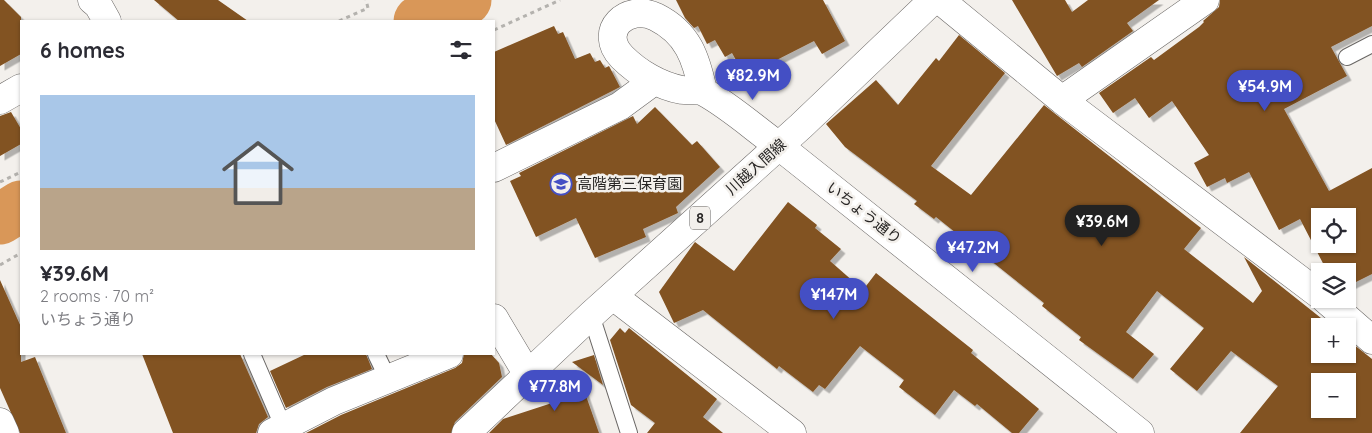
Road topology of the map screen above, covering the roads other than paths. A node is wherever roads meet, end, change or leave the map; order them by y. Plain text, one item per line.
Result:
1 (92, 0) edge
2 (933, 0) edge
3 (940, 0) edge
4 (1205, 0) edge
5 (106, 20) edge
6 (1372, 44) edge
7 (1347, 57) dead end
8 (654, 81) junction
9 (20, 89) edge
10 (703, 91) junction
11 (0, 100) edge
12 (1062, 100) junction
13 (779, 146) junction
14 (495, 168) edge
15 (1311, 288) edge
16 (613, 296) junction
17 (1336, 308) edge
18 (591, 314) junction
19 (496, 328) edge
20 (1372, 340) edge
21 (252, 355) edge
22 (376, 355) edge
23 (447, 355) edge
24 (528, 375) junction
25 (388, 379) junction
26 (0, 422) edge
27 (277, 430) edge
28 (6, 433) edge
29 (466, 433) edge
30 (629, 433) edge
31 (792, 433) edge
32 (1140, 433) edge

1 - 5 street
2 - 13 street, 川越入間線 / 8
3 - 12 street
4 - 12 street
6 - 7 lane
8 - 10 street
8 - 10 street
8 - 14 street
9 - 11 street
10 - 13 street, いちょう通り
12 - 15 street
13 - 16 street, 川越入間線 / 8
13 - 32 street, いちょう通り
16 - 18 street, 川越入間線 / 8
16 - 31 street
17 - 20 street
18 - 24 street, 川越入間線 / 8
18 - 30 lane
19 - 24 street
21 - 27 lane
22 - 25 lane
23 - 25 street
24 - 29 street, 川越入間線 / 8
25 - 27 street
26 - 28 street

